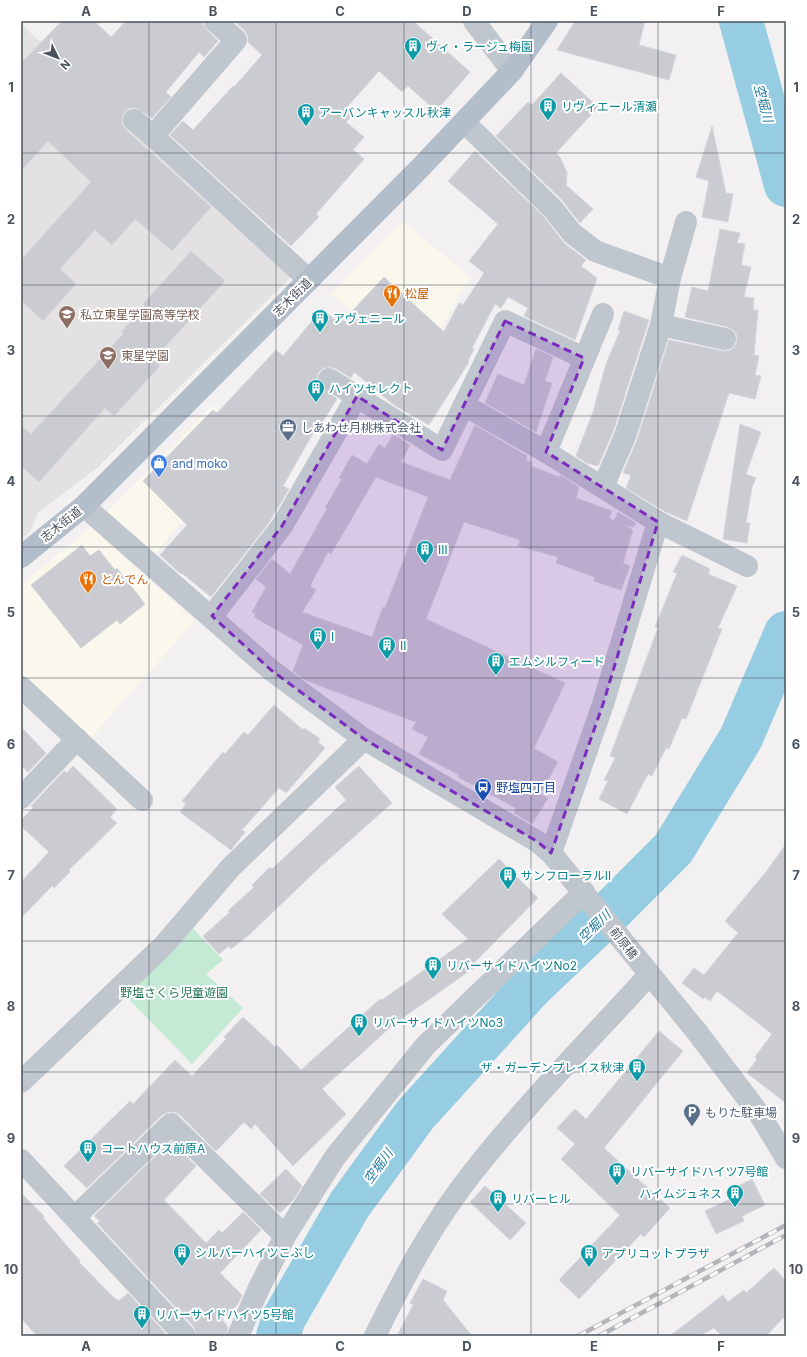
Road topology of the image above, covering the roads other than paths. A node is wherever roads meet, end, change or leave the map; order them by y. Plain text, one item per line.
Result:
1 (215, 21) edge
2 (474, 21) edge
3 (547, 21) edge
4 (512, 71) junction
5 (134, 120) dead end
6 (464, 122) junction
7 (153, 136) junction
8 (686, 222) dead end
9 (670, 278) junction
10 (309, 280) junction
11 (603, 314) dead end
12 (661, 325) junction
13 (725, 339) dead end
14 (584, 358) junction
15 (329, 379) dead end
16 (357, 396) junction
17 (464, 405) junction
18 (546, 452) junction
19 (603, 487) junction
20 (84, 506) junction
21 (658, 522) junction
22 (21, 557) edge
23 (748, 566) dead end
24 (212, 616) junction
25 (21, 687) edge
26 (77, 739) junction
27 (364, 739) junction
28 (21, 798) edge
29 (142, 800) dead end
30 (551, 853) junction
31 (584, 892) junction
32 (649, 975) junction
33 (21, 1082) edge
34 (786, 1158) edge
35 (21, 1160) edge
36 (75, 1217) junction
37 (285, 1236) junction
38 (185, 1336) edge
39 (238, 1336) edge
40 (375, 1336) edge

1 - 7 street
2 - 4 street
3 - 4 main road, 志木街道
4 - 6 main road, 志木街道
5 - 7 street
6 - 9 street
6 - 10 main road, 志木街道
7 - 10 street
8 - 9 street
9 - 12 street
10 - 20 main road, 志木街道
11 - 14 street
12 - 13 street
12 - 19 street
14 - 17 street
14 - 18 street
15 - 16 street
16 - 17 street
16 - 24 street
17 - 18 street
18 - 19 street
19 - 21 street
20 - 22 main road, 志木街道
20 - 24 street, 前原橋
21 - 23 street
21 - 30 street
24 - 27 street, 前原橋
25 - 26 street
26 - 28 street
26 - 29 street
27 - 30 street, 前原橋
27 - 33 street
30 - 31 street, 前原橋
31 - 32 street, 前原橋
31 - 37 street
32 - 34 street, 前原橋
32 - 40 street
35 - 36 street
36 - 37 street
36 - 38 street
37 - 39 street

